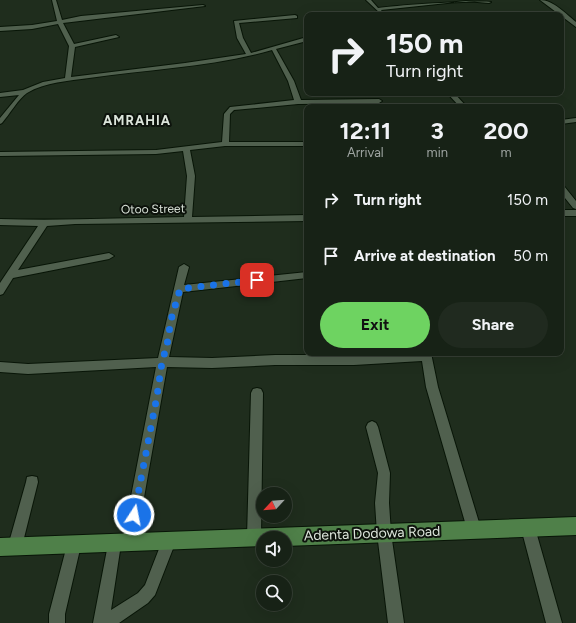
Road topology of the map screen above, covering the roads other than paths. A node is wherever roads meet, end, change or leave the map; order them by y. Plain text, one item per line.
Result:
1 (54, 0) edge
2 (368, 0) edge
3 (466, 0) edge
4 (542, 0) edge
5 (440, 1) edge
6 (489, 2) dead end
7 (203, 6) dead end
8 (378, 9) junction
9 (380, 12) edge
10 (560, 12) edge
11 (564, 15) edge
12 (295, 17) dead end
13 (60, 22) junction
14 (576, 25) edge
15 (0, 29) edge
16 (116, 37) dead end
17 (304, 40) edge
18 (72, 46) junction
19 (273, 48) junction
20 (249, 55) junction
21 (68, 79) junction
22 (24, 92) junction
23 (0, 95) edge
24 (377, 96) edge
25 (453, 96) edge
26 (380, 100) junction
27 (298, 102) junction
28 (382, 104) edge
29 (461, 104) edge
30 (576, 120) edge
31 (0, 122) edge
32 (564, 122) edge
33 (225, 144) junction
34 (304, 144) edge
35 (186, 148) junction
36 (0, 154) edge
37 (564, 192) edge
38 (576, 206) edge
39 (564, 213) edge
40 (576, 213) edge
41 (304, 218) edge
42 (188, 220) junction
43 (0, 222) edge
44 (44, 223) junction
45 (109, 256) dead end
46 (184, 267) dead end
47 (10, 275) junction
48 (304, 275) edge
49 (180, 289) junction
50 (0, 291) edge
51 (403, 356) edge
52 (426, 356) edge
53 (162, 362) junction
54 (0, 367) edge
55 (257, 393) dead end
56 (372, 427) dead end
57 (32, 482) dead end
58 (576, 526) edge
59 (528, 528) junction
60 (474, 529) junction
61 (384, 533) junction
62 (254, 538) junction
63 (168, 541) junction
64 (121, 543) junction
65 (74, 545) junction
66 (8, 547) edge
67 (57, 623) edge
68 (101, 623) edge
69 (105, 623) edge
70 (396, 623) edge
71 (554, 623) edge

1 - 13 street
2 - 8 street
3 - 5 street
3 - 6 street
4 - 10 street
5 - 8 street
7 - 13 street
8 - 9 street
11 - 14 street
12 - 20 street
13 - 15 street
13 - 18 street
16 - 18 street
17 - 19 street
18 - 21 street
19 - 20 street
19 - 27 street
20 - 21 street
21 - 22 street
22 - 23 street
22 - 31 street
24 - 26 street
25 - 29 street
26 - 27 street
26 - 28 street
27 - 33 street
30 - 32 street
33 - 34 street
33 - 35 street
35 - 36 street
35 - 42 street
37 - 38 street
39 - 40 street
41 - 42 street, Otoo Street
42 - 44 street, Otoo Street
43 - 44 street, Otoo Street
44 - 47 street
45 - 47 street
46 - 49 street
47 - 50 street
48 - 49 street
49 - 53 street
51 - 53 street
52 - 60 street
53 - 54 street
53 - 64 street
55 - 62 street
56 - 61 street
57 - 66 street
58 - 59 main road, Adenta Dodowa Road
59 - 60 main road, Adenta Dodowa Road
59 - 71 street
60 - 61 main road, Adenta Dodowa Road
61 - 62 main road, Adenta Dodowa Road
61 - 70 street
62 - 63 main road, Adenta Dodowa Road
63 - 64 main road, Adenta Dodowa Road
63 - 69 street
64 - 65 main road, Adenta Dodowa Road
64 - 68 street
65 - 66 main road, Adenta Dodowa Road
65 - 67 street

